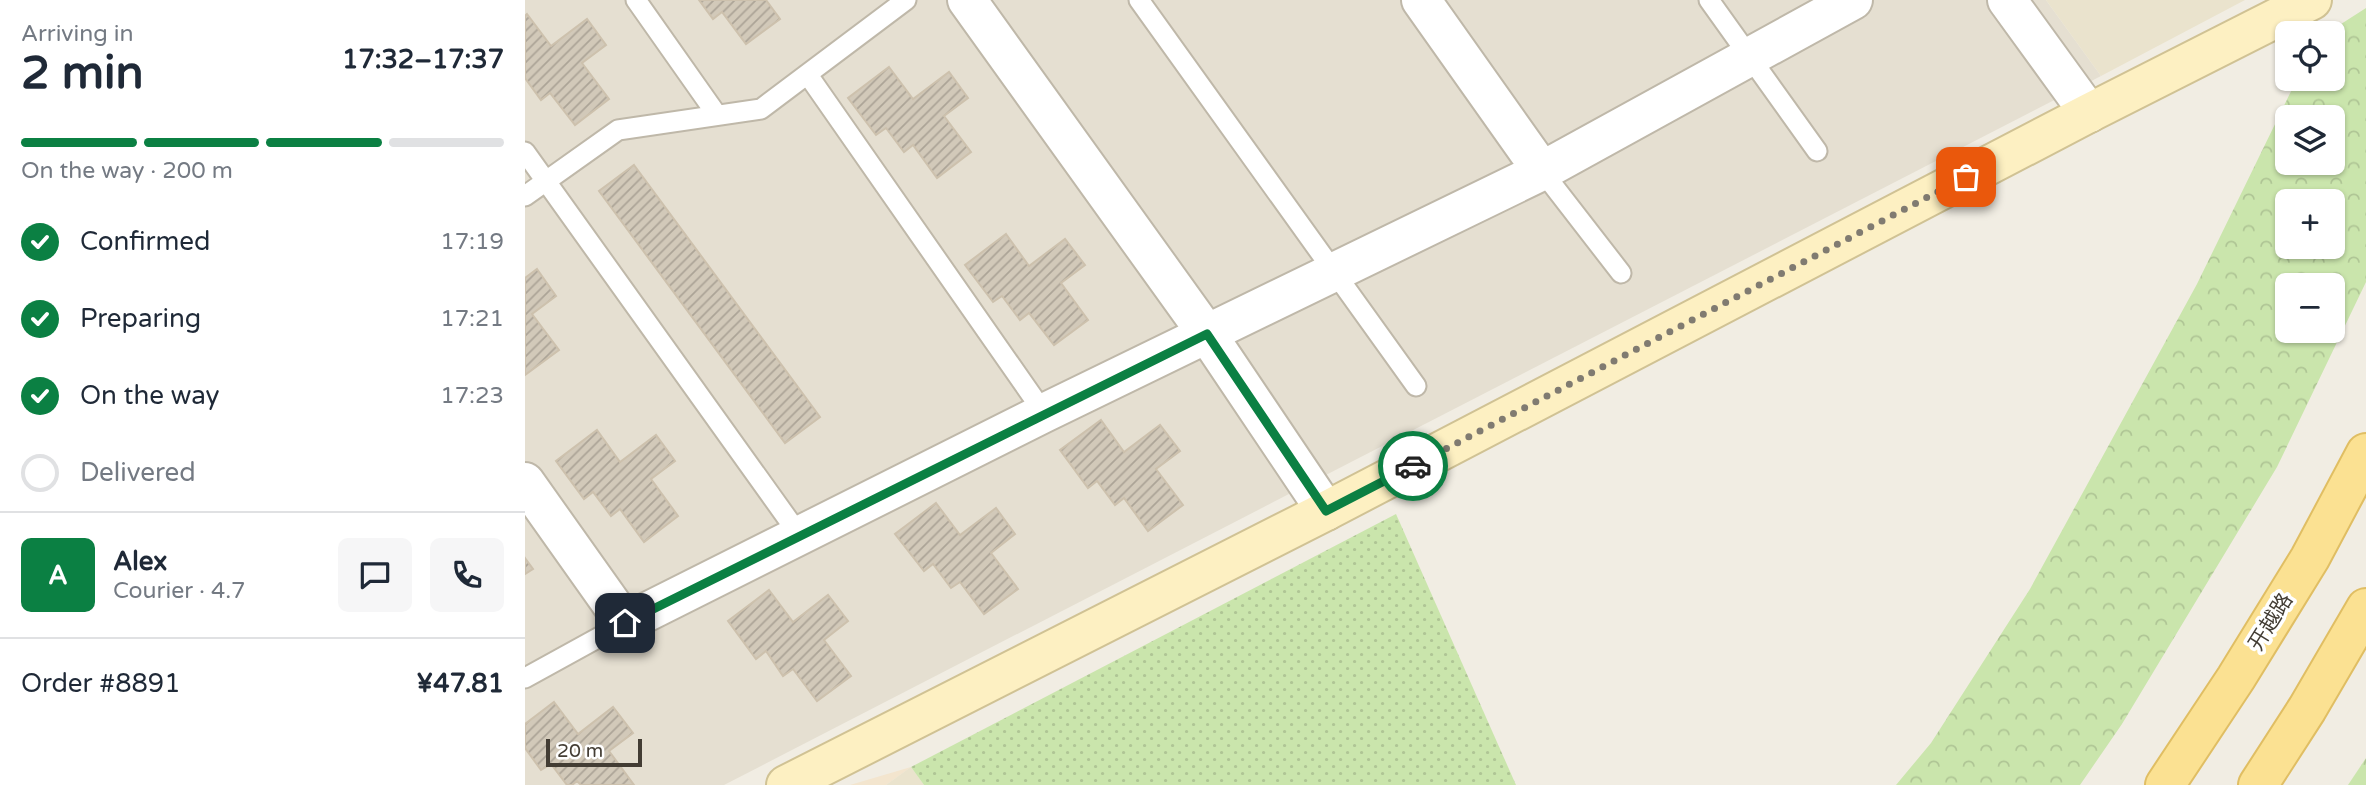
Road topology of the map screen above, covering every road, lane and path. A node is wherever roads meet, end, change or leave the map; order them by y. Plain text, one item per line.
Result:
1 (636, 0) edge
2 (906, 0) edge
3 (967, 0) edge
4 (1139, 0) edge
5 (1421, 0) edge
6 (1709, 0) edge
7 (1853, 0) edge
8 (2007, 0) edge
9 (2312, 0) edge
10 (1750, 57) junction
11 (808, 75) junction
12 (2089, 113) junction
13 (717, 115) junction
14 (1817, 151) dead end
15 (525, 152) edge
16 (1542, 171) junction
17 (546, 181) junction
18 (525, 196) edge
19 (1335, 273) junction
20 (1621, 273) dead end
21 (1207, 334) junction
22 (1416, 386) dead end
23 (1044, 414) junction
24 (2366, 453) edge
25 (525, 482) edge
26 (1326, 511) junction
27 (800, 537) junction
28 (2366, 608) edge
29 (625, 623) junction
30 (525, 678) edge
31 (786, 785) edge
32 (2165, 785) edge
33 (2258, 785) edge

1 - 13 lane
2 - 11 lane
3 - 21 street
4 - 19 lane
5 - 16 street
6 - 10 lane
7 - 10 street
8 - 12 street
9 - 12 street
10 - 14 lane
10 - 16 street
11 - 13 lane
11 - 23 lane
12 - 26 street
13 - 17 lane
15 - 17 lane
16 - 19 street
16 - 20 lane
17 - 18 lane
17 - 27 lane
19 - 21 street
19 - 22 lane
21 - 23 street
21 - 26 street
23 - 27 street
24 - 32 main road, 开越路
25 - 29 street
26 - 31 street
27 - 29 street
28 - 33 main road
29 - 30 lane

